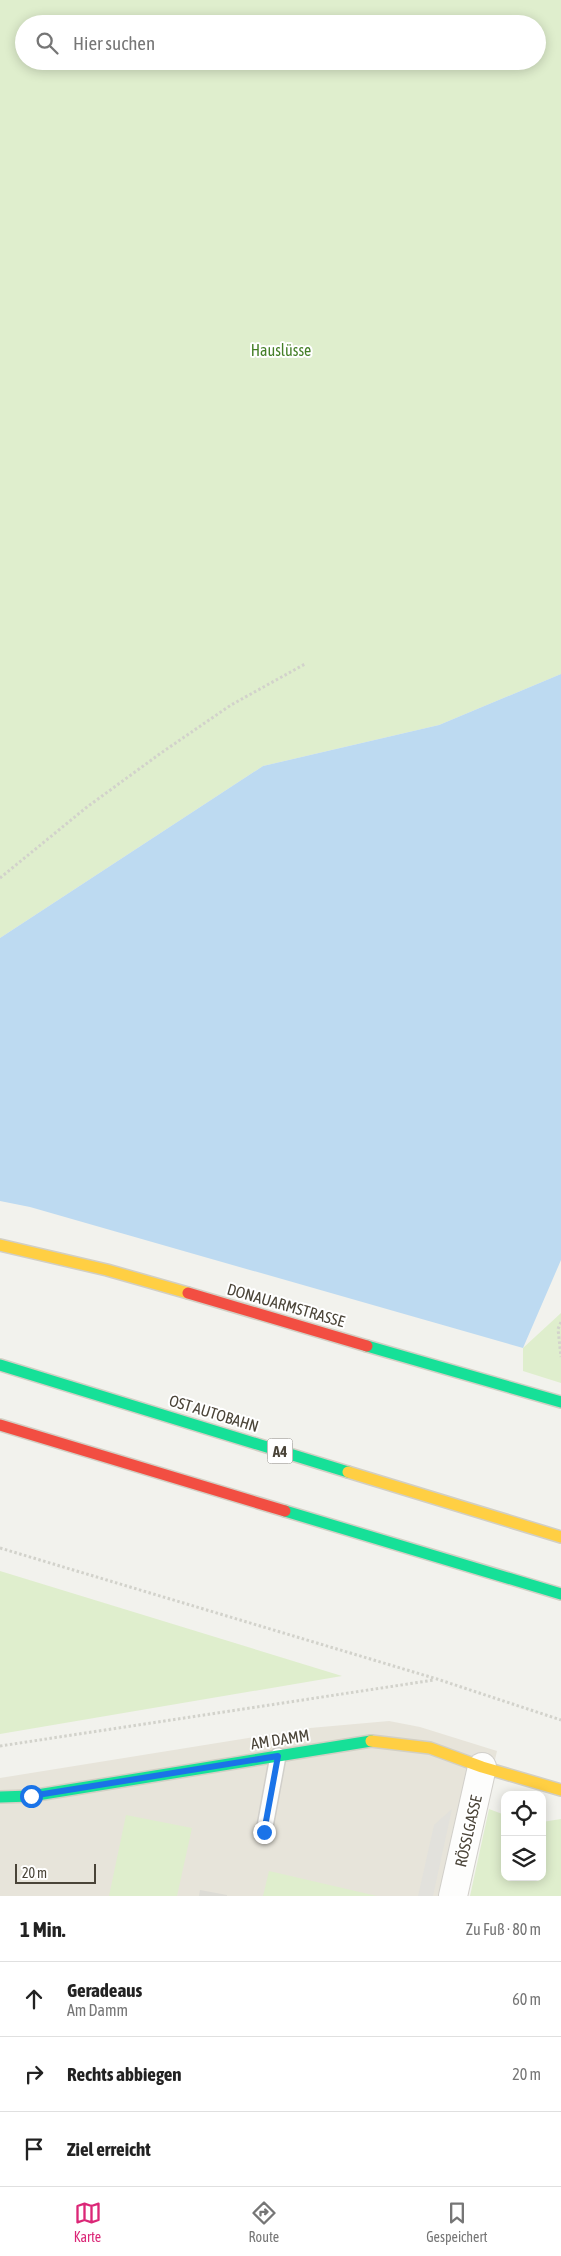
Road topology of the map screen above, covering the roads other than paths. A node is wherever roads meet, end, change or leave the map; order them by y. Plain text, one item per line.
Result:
1 (0, 1245) edge
2 (0, 1365) edge
3 (561, 1402) edge
4 (0, 1425) edge
5 (561, 1537) edge
6 (561, 1594) edge
7 (278, 1756) junction
8 (482, 1767) junction
9 (561, 1790) edge
10 (0, 1797) edge
11 (264, 1832) dead end
12 (453, 1896) edge

1 - 3 main road, DONAUARMSTRASSE
2 - 5 main road, OST AUTOBAHN / A4
4 - 6 main road
7 - 8 main road, AM DAMM
7 - 10 main road, AM DAMM
7 - 11 lane
8 - 9 main road, AM DAMM
8 - 12 street, RÖSSLGASSE

